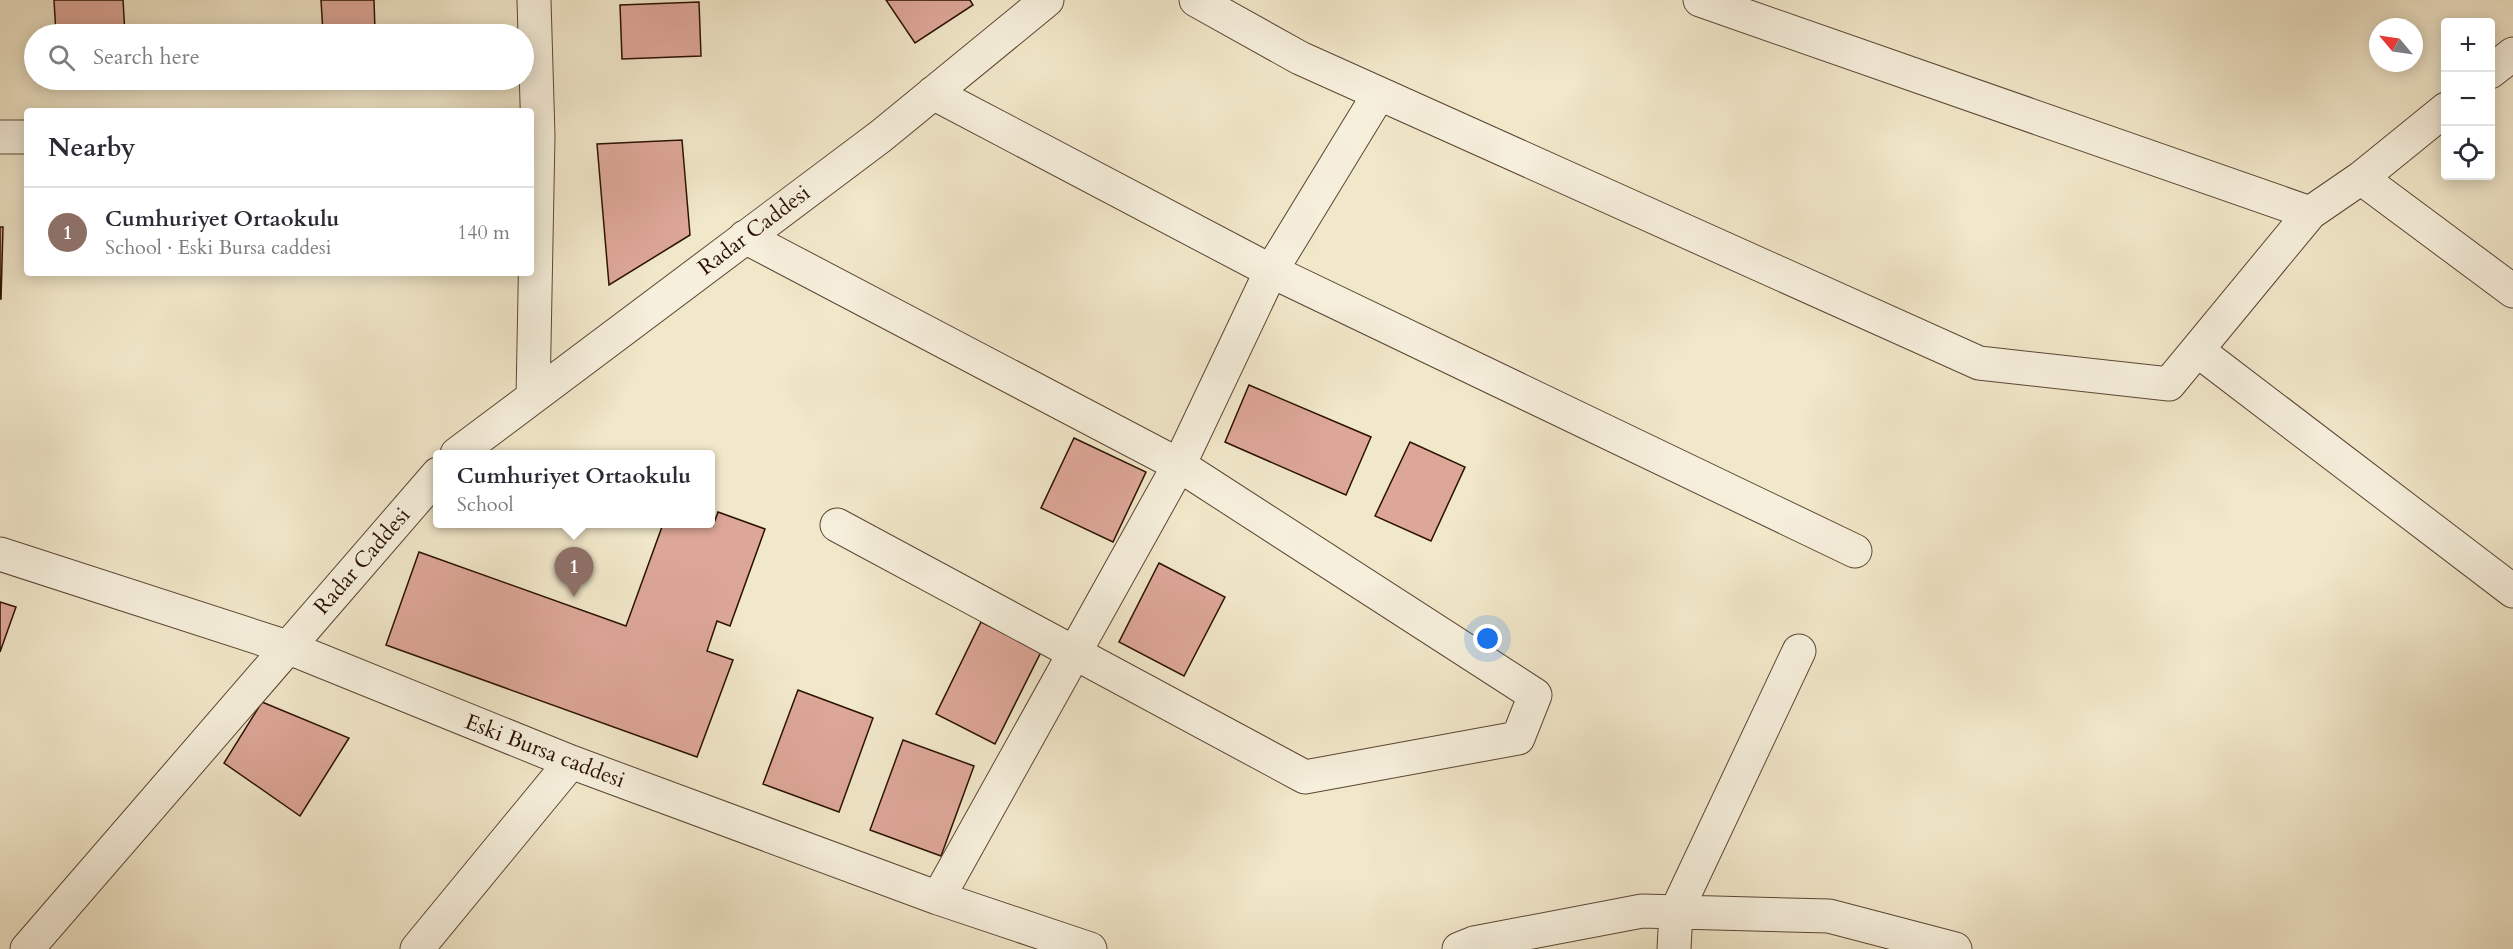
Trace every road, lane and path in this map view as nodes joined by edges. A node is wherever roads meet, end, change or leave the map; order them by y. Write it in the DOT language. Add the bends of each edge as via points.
graph roads {
  1 [pos="534,0"];
  2 [pos="1047,0"];
  3 [pos="1196,0"];
  4 [pos="1700,0"];
  5 [pos="2513,54"];
  6 [pos="2495,68"];
  7 [pos="933,93"];
  8 [pos="1379,93"];
  9 [pos="2441,112"];
  10 [pos="534,136"];
  11 [pos="0,137"];
  12 [pos="24,137"];
  13 [pos="2361,178"];
  14 [pos="2310,213"];
  15 [pos="745,237"];
  16 [pos="1271,271"];
  17 [pos="533,276"];
  18 [pos="2513,291"];
  19 [pos="2197,350"];
  20 [pos="533,397"];
  21 [pos="462,450"];
  22 [pos="1179,465"];
  23 [pos="433,480"];
  24 [pos="837,525"];
  25 [pos="1855,551"];
  26 [pos="0,554"];
  27 [pos="2513,591"];
  28 [pos="287,647"];
  29 [pos="1799,651"];
  30 [pos="1075,654"];
  31 [pos="571,762"];
  32 [pos="938,898"];
  33 [pos="1676,912"];
  34 [pos="27,949"];
  35 [pos="417,949"];
  36 [pos="1090,949"];
  37 [pos="1459,949"];
  38 [pos="1674,949"];
  39 [pos="1955,949"];
  1 -- 10 [label="street"];
  2 -- 7 [label="street, Radar Caddesi"];
  3 -- 8 [label="street" via="1300,58"];
  4 -- 14 [label="street"];
  5 -- 6 [label="street"];
  7 -- 15 [label="street, Radar Caddesi"];
  7 -- 16 [label="street"];
  8 -- 16 [label="street"];
  8 -- 19 [label="street" via="1979,363 2169,384"];
  9 -- 13 [label="street"];
  11 -- 12 [label="street"];
  13 -- 14 [label="street"];
  13 -- 18 [label="street"];
  14 -- 19 [label="street"];
  15 -- 20 [label="street, Radar Caddesi"];
  15 -- 22 [label="street"];
  16 -- 22 [label="street"];
  16 -- 25 [label="street"];
  17 -- 20 [label="street"];
  19 -- 27 [label="street"];
  20 -- 21 [label="street, Radar Caddesi"];
  22 -- 30 [label="street"];
  22 -- 30 [label="street" via="1535,695 1518,738 1305,777"];
  23 -- 28 [label="street, Radar Caddesi"];
  24 -- 30 [label="street"];
  26 -- 28 [label="street, Eski Bursa caddesi"];
  28 -- 31 [label="street, Eski Bursa caddesi"];
  28 -- 34 [label="street, Radar Caddesi"];
  29 -- 33 [label="street"];
  30 -- 32 [label="street"];
  31 -- 32 [label="street, Eski Bursa caddesi"];
  31 -- 35 [label="street"];
  32 -- 36 [label="street, Eski Bursa caddesi"];
  33 -- 37 [label="street" via="1642,911"];
  33 -- 38 [label="street"];
  33 -- 39 [label="street" via="1829,916"];
}
